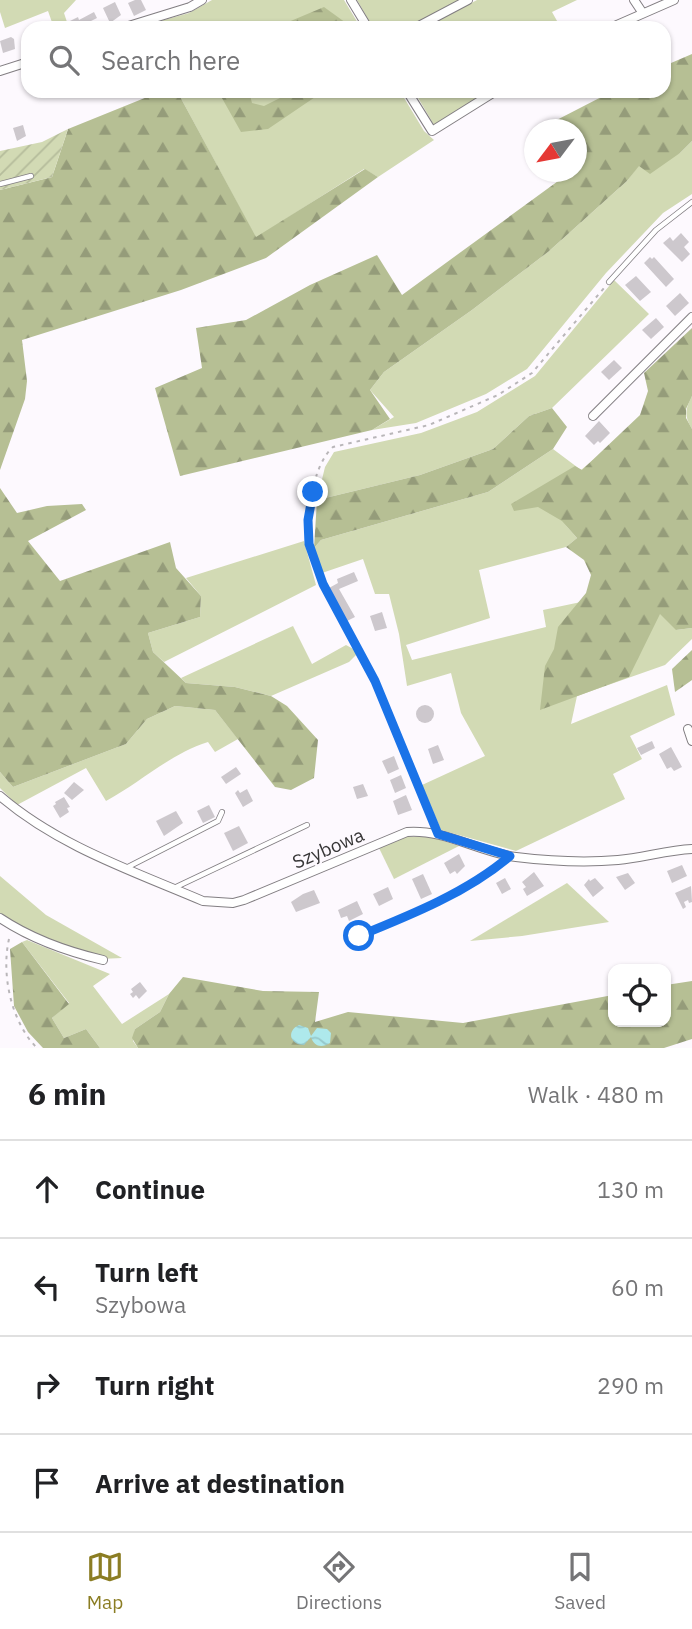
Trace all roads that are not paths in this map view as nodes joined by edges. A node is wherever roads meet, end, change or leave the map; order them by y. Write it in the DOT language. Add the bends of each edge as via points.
graph roads {
  1 [pos="202,0"];
  2 [pos="351,0"];
  3 [pos="468,0"];
  4 [pos="634,0"];
  5 [pos="674,0"];
  6 [pos="642,12"];
  7 [pos="145,21"];
  8 [pos="364,21"];
  9 [pos="428,21"];
  10 [pos="624,21"];
  11 [pos="21,64"];
  12 [pos="0,71"];
  13 [pos="411,98"];
  14 [pos="485,98"];
  15 [pos="31,176"];
  16 [pos="0,184"];
  17 [pos="692,201"];
  18 [pos="609,282"];
  19 [pos="692,317"];
  20 [pos="593,416"];
  21 [pos="323,584"];
  22 [pos="688,729"];
  23 [pos="692,741"];
  24 [pos="0,796"];
  25 [pos="222,811"];
  26 [pos="307,825"];
  27 [pos="438,834"];
  28 [pos="692,849"];
  29 [pos="510,856"];
  30 [pos="125,868"];
  31 [pos="173,888"];
  32 [pos="0,918"];
  33 [pos="359,936"];
  34 [pos="103,960"];
  1 -- 7 [label="street"];
  2 -- 8 [label="street"];
  3 -- 9 [label="street"];
  4 -- 6 [label="street"];
  5 -- 6 [label="street"];
  6 -- 10 [label="street"];
  11 -- 12 [label="street"];
  13 -- 14 [label="street" via="432,131"];
  15 -- 16 [label="lane"];
  17 -- 18 [label="lane" via="656,230"];
  19 -- 20 [label="street"];
  21 -- 27 [label="lane" via="375,681"];
  22 -- 23 [label="street"];
  24 -- 30 [label="street, Szybowa" via="24,817"];
  25 -- 30 [label="lane" via="218,821"];
  26 -- 31 [label="lane"];
  27 -- 29 [label="street, Szybowa"];
  27 -- 31 [label="street, Szybowa" via="407,832 233,903 203,901"];
  28 -- 29 [label="street, Szybowa" via="620,860"];
  29 -- 33 [label="lane" via="493,871 410,915"];
  30 -- 31 [label="street, Szybowa"];
  32 -- 34 [label="street" via="15,928"];
}
